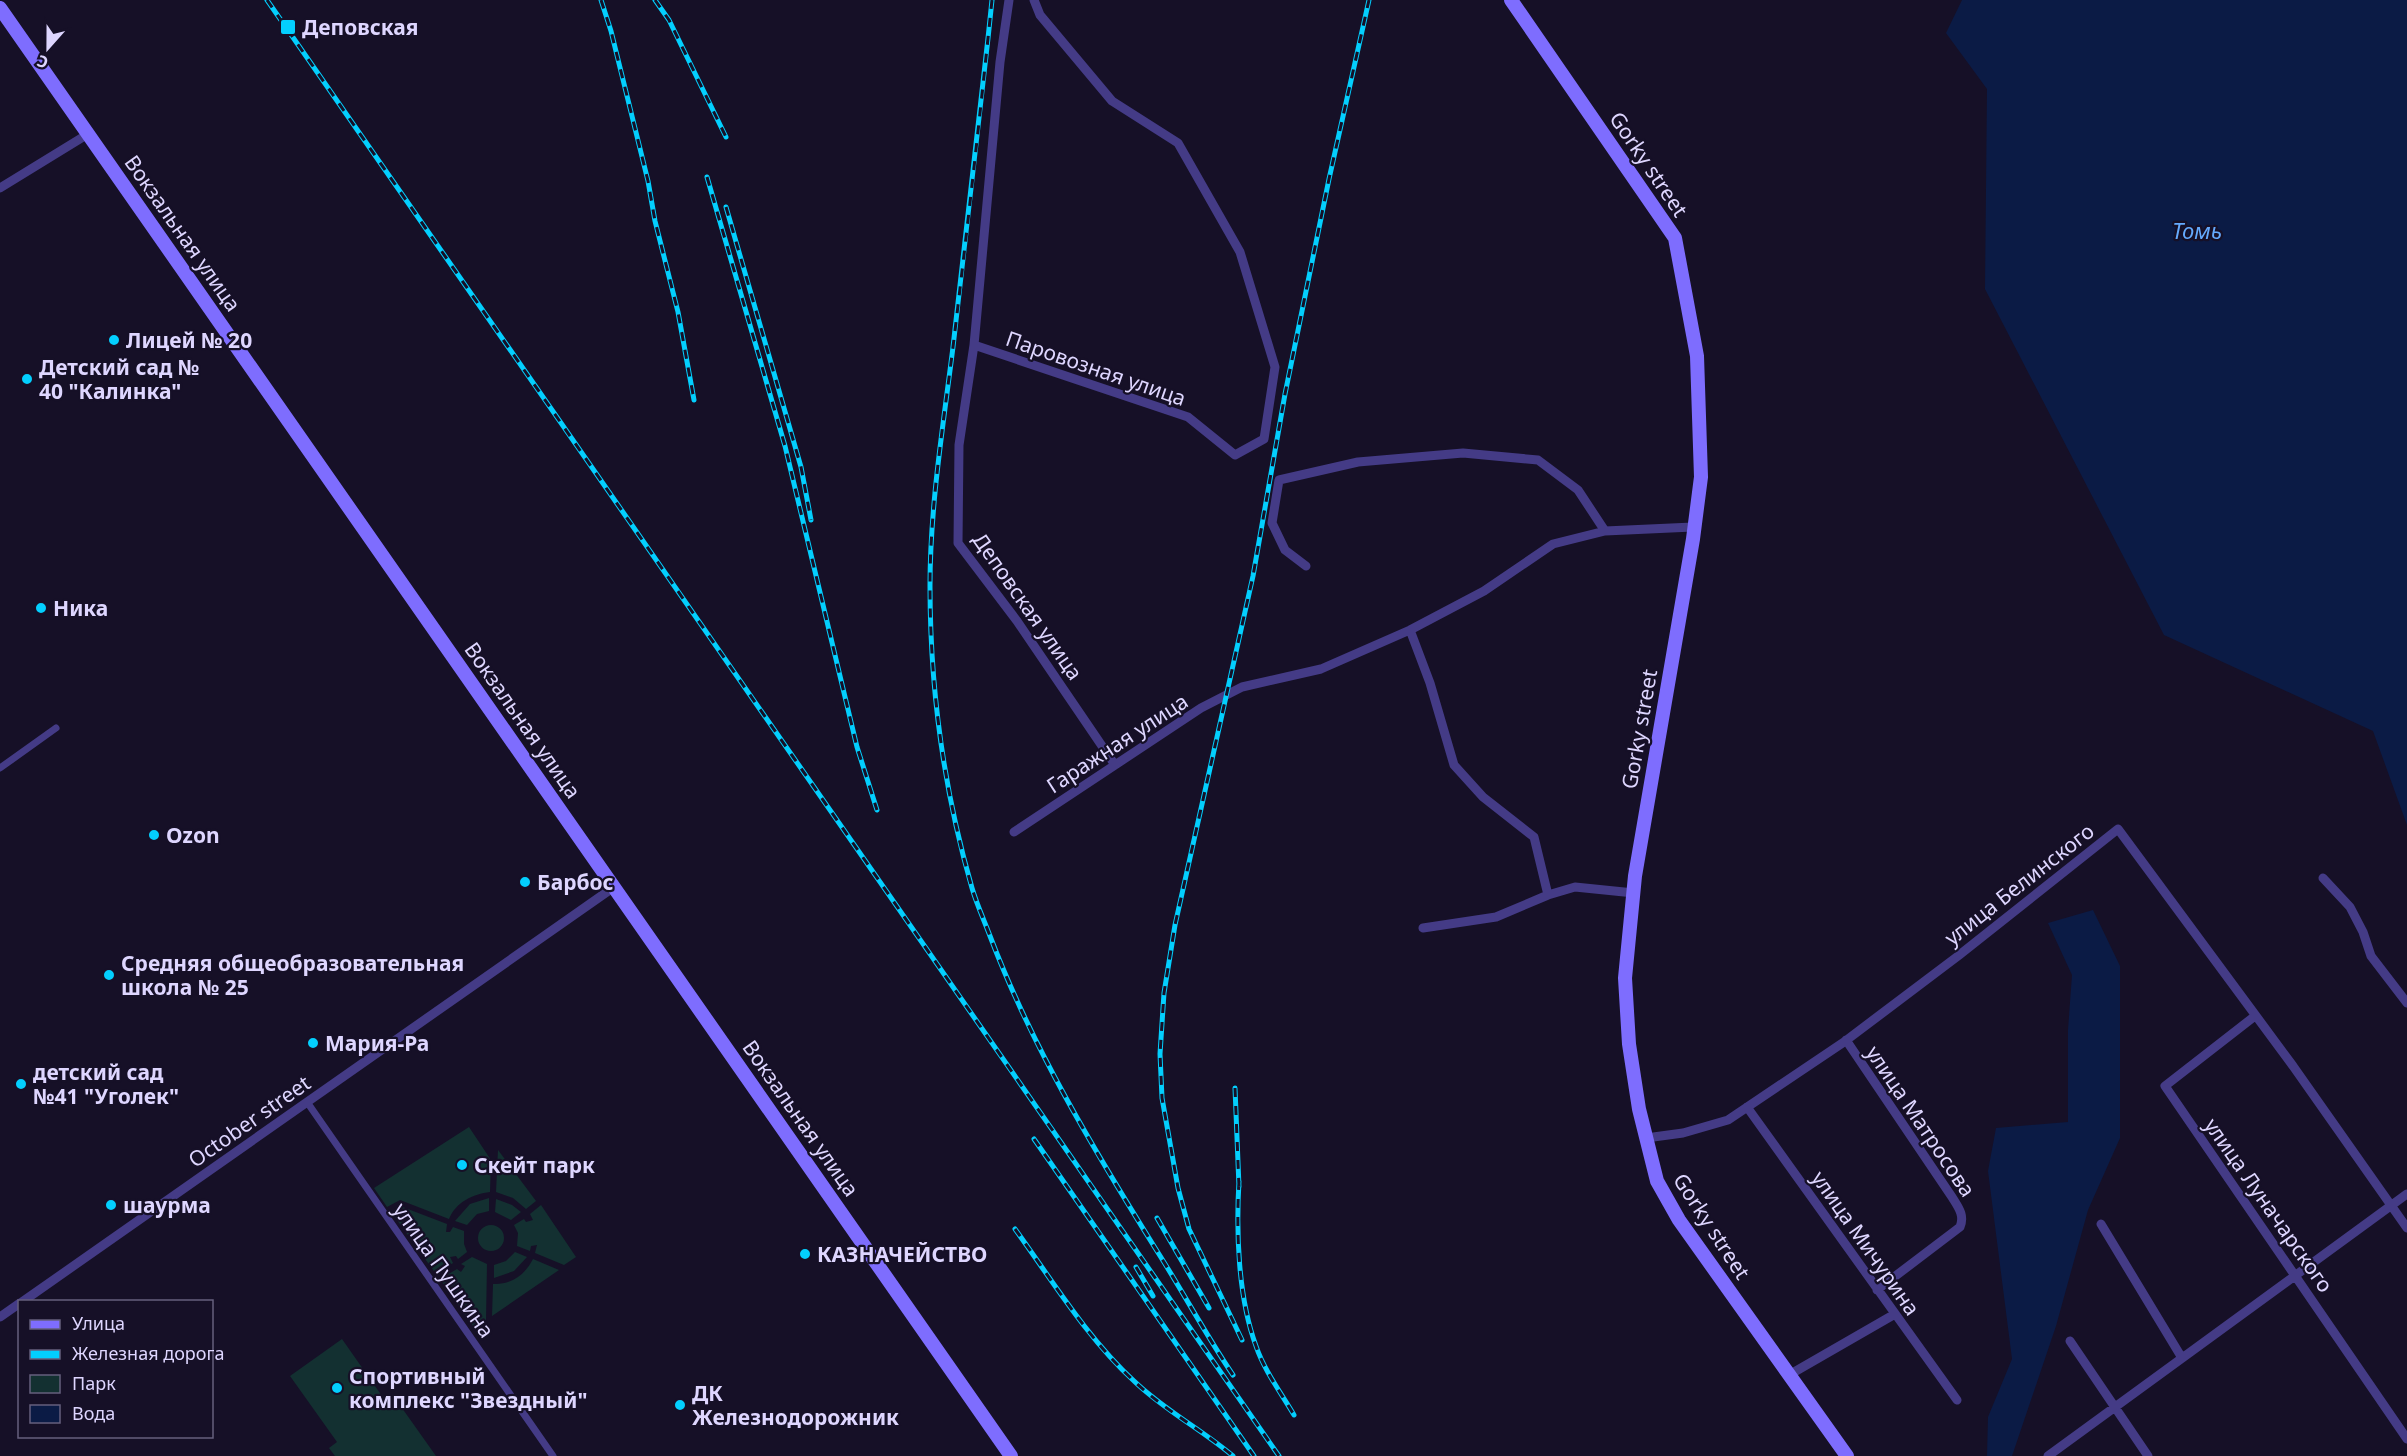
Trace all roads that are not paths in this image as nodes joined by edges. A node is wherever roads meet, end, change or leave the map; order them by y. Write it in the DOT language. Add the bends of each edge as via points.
graph roads {
  1 [pos="1009,0"];
  2 [pos="1034,0"];
  3 [pos="1511,0"];
  4 [pos="0,8"];
  5 [pos="88,134"];
  6 [pos="0,188"];
  7 [pos="974,345"];
  8 [pos="1694,527"];
  9 [pos="1605,531"];
  10 [pos="1306,566"];
  11 [pos="1410,630"];
  12 [pos="56,728"];
  13 [pos="1115,765"];
  14 [pos="0,768"];
  15 [pos="1014,832"];
  16 [pos="2323,879"];
  17 [pos="614,887"];
  18 [pos="1634,893"];
  19 [pos="1548,895"];
  20 [pos="1423,928"];
  21 [pos="2407,1004"];
  22 [pos="2255,1016"];
  23 [pos="1846,1040"];
  24 [pos="308,1102"];
  25 [pos="1747,1107"];
  26 [pos="1646,1138"];
  27 [pos="2407,1194"];
  28 [pos="2391,1206"];
  29 [pos="2101,1224"];
  30 [pos="2407,1228"];
  31 [pos="2296,1275"];
  32 [pos="1877,1290"];
  33 [pos="24,1300"];
  34 [pos="18,1304"];
  35 [pos="1894,1314"];
  36 [pos="0,1317"];
  37 [pos="2070,1341"];
  38 [pos="2182,1358"];
  39 [pos="1789,1375"];
  40 [pos="1957,1400"];
  41 [pos="2115,1407"];
  42 [pos="2407,1439"];
  43 [pos="553,1456"];
  44 [pos="1011,1456"];
  45 [pos="1847,1456"];
  46 [pos="2048,1456"];
  47 [pos="2148,1456"];
  1 -- 7 [label="street, Паровозная улица"];
  2 -- 7 [label="street, Паровозная улица" via="1040,15 1112,101 1178,143 1240,252 1275,367 1264,439 1235,455 1188,417"];
  3 -- 8 [label="main road, Gorky street" via="1675,238 1697,356 1701,477"];
  4 -- 5 [label="main road, Вокзальная улица"];
  5 -- 6 [label="street"];
  5 -- 17 [label="main road, Вокзальная улица"];
  7 -- 13 [label="street, Деповская улица" via="959,445 957,543 1017,621"];
  8 -- 9 [label="street"];
  8 -- 18 [label="main road, Gorky street"];
  9 -- 10 [label="street" via="1578,490 1538,460 1463,453 1358,462 1280,480 1272,523 1285,550"];
  9 -- 11 [label="street" via="1552,544 1484,591"];
  11 -- 13 [label="street, Гаражная улица" via="1321,669 1242,687 1201,708"];
  11 -- 19 [label="street" via="1454,765 1483,797 1534,837"];
  12 -- 14 [label="street"];
  13 -- 15 [label="street, Гаражная улица"];
  16 -- 21 [label="street" via="2350,907 2371,956"];
  17 -- 24 [label="street, October street"];
  17 -- 44 [label="main road, Вокзальная улица"];
  18 -- 19 [label="street" via="1575,886"];
  18 -- 26 [label="main road, Gorky street" via="1625,978 1629,1044"];
  19 -- 20 [label="street" via="1496,917"];
  22 -- 23 [label="street, улица Белинского" via="2118,830"];
  22 -- 28 [label="street, улица Белинского"];
  22 -- 31 [label="street, улица Луначарского" via="2165,1086"];
  23 -- 25 [label="street, улица Белинского"];
  23 -- 32 [label="street, улица Матросова" via="1952,1197 1962,1221 1960,1227"];
  24 -- 33 [label="street, October street"];
  24 -- 43 [label="street, улица Пушкина"];
  25 -- 26 [label="street, улица Белинского" via="1728,1120 1683,1133"];
  25 -- 32 [label="street, улица Мичурина"];
  26 -- 39 [label="main road, Gorky street" via="1657,1181 1679,1220"];
  27 -- 28 [label="street"];
  28 -- 30 [label="street, улица Белинского"];
  28 -- 31 [label="street"];
  29 -- 38 [label="street"];
  31 -- 38 [label="street"];
  31 -- 42 [label="street, улица Луначарского"];
  32 -- 35 [label="street, улица Мичурина"];
  34 -- 36 [label="street, October street"];
  35 -- 39 [label="street"];
  35 -- 40 [label="street, улица Мичурина"];
  37 -- 41 [label="street"];
  38 -- 41 [label="street"];
  39 -- 45 [label="main road, Gorky street"];
  41 -- 46 [label="street"];
  41 -- 47 [label="street"];
}
